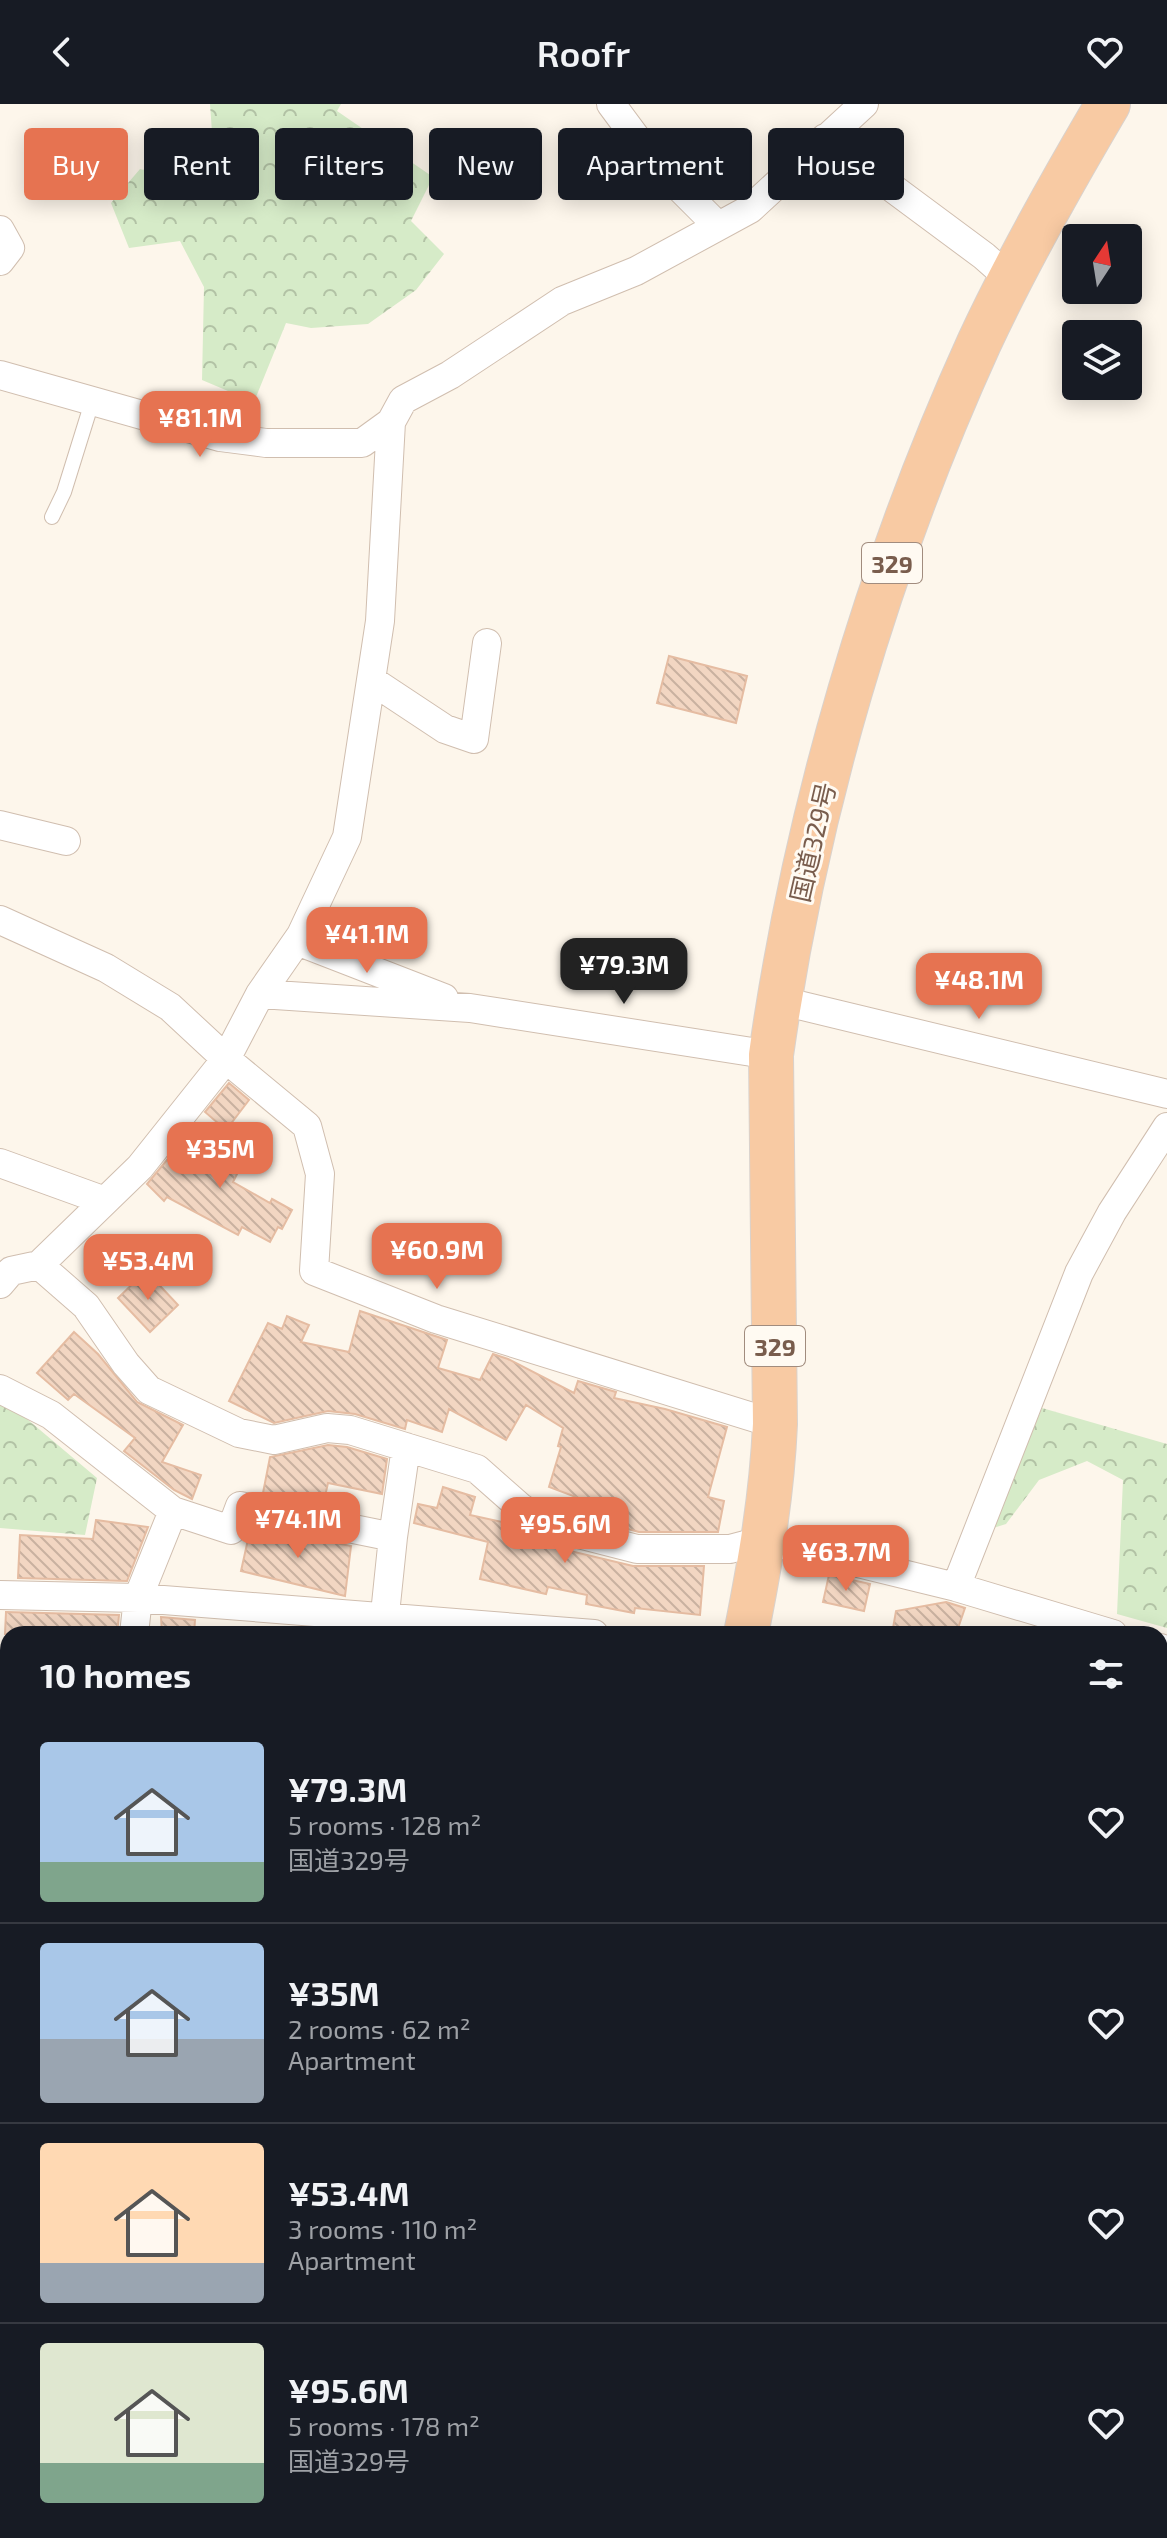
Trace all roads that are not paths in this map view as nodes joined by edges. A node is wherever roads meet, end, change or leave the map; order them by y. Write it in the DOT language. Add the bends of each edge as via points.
graph roads {
  1 [pos="611,104"];
  2 [pos="864,104"];
  3 [pos="1108,104"];
  4 [pos="836,128"];
  5 [pos="768,192"];
  6 [pos="904,197"];
  7 [pos="718,226"];
  8 [pos="0,230"];
  9 [pos="0,261"];
  10 [pos="1010,279"];
  11 [pos="0,375"];
  12 [pos="92,402"];
  13 [pos="391,422"];
  14 [pos="52,517"];
  15 [pos="487,643"];
  16 [pos="371,680"];
  17 [pos="0,825"];
  18 [pos="66,841"];
  19 [pos="0,920"];
  20 [pos="297,941"];
  21 [pos="260,994"];
  22 [pos="778,1000"];
  23 [pos="470,1008"];
  24 [pos="771,1055"];
  25 [pos="226,1059"];
  26 [pos="1167,1094"];
  27 [pos="1167,1127"];
  28 [pos="0,1163"];
  29 [pos="105,1201"];
  30 [pos="39,1265"];
  31 [pos="4,1273"];
  32 [pos="0,1389"];
  33 [pos="775,1424"];
  34 [pos="406,1447"];
  35 [pos="173,1511"];
  36 [pos="393,1537"];
  37 [pos="764,1540"];
  38 [pos="956,1587"];
  39 [pos="0,1595"];
  40 [pos="138,1598"];
  41 [pos="135,1626"];
  42 [pos="384,1626"];
  43 [pos="748,1626"];
  44 [pos="1086,1626"];
  1 -- 7 [label="street" via="654,162"];
  2 -- 4 [label="street"];
  3 -- 10 [label="highway, 国道329号 / 329"];
  5 -- 7 [label="street"];
  6 -- 10 [label="street"];
  7 -- 13 [label="street" via="636,271 562,301 403,400"];
  8 -- 9 [label="street" via="10,248"];
  10 -- 22 [label="highway, 国道329号 / 329" via="907,517 835,748"];
  11 -- 12 [label="street"];
  12 -- 13 [label="street" via="220,437 266,443 362,443"];
  12 -- 14 [label="lane"];
  13 -- 16 [label="street" via="380,621"];
  15 -- 16 [label="street" via="474,739 445,729"];
  16 -- 20 [label="street" via="347,837"];
  17 -- 18 [label="street"];
  19 -- 25 [label="street" via="106,968 170,1007"];
  20 -- 21 [label="street"];
  20 -- 23 [label="street"];
  21 -- 23 [label="street"];
  21 -- 25 [label="street"];
  22 -- 24 [label="highway, 国道329号 / 329"];
  22 -- 26 [label="street"];
  23 -- 24 [label="street"];
  24 -- 33 [label="highway, 国道329号 / 329"];
  25 -- 29 [label="street" via="140,1167"];
  25 -- 33 [label="street" via="307,1126 320,1174 314,1271 436,1319"];
  27 -- 38 [label="street" via="1079,1273"];
  28 -- 29 [label="street"];
  29 -- 30 [label="street"];
  30 -- 31 [label="street"];
  30 -- 34 [label="street" via="86,1306 149,1390 239,1433 274,1440 327,1428"];
  32 -- 35 [label="street" via="51,1415"];
  33 -- 37 [label="highway, 国道329号 / 329"];
  34 -- 36 [label="street"];
  34 -- 37 [label="street" via="477,1469 547,1526 637,1549 730,1549"];
  35 -- 36 [label="street" via="231,1530 240,1506"];
  35 -- 40 [label="street"];
  36 -- 42 [label="street"];
  37 -- 38 [label="street"];
  37 -- 43 [label="highway, 国道329号 / 329"];
  38 -- 44 [label="street"];
  39 -- 40 [label="street"];
  40 -- 41 [label="street"];
  40 -- 42 [label="street"];
}
